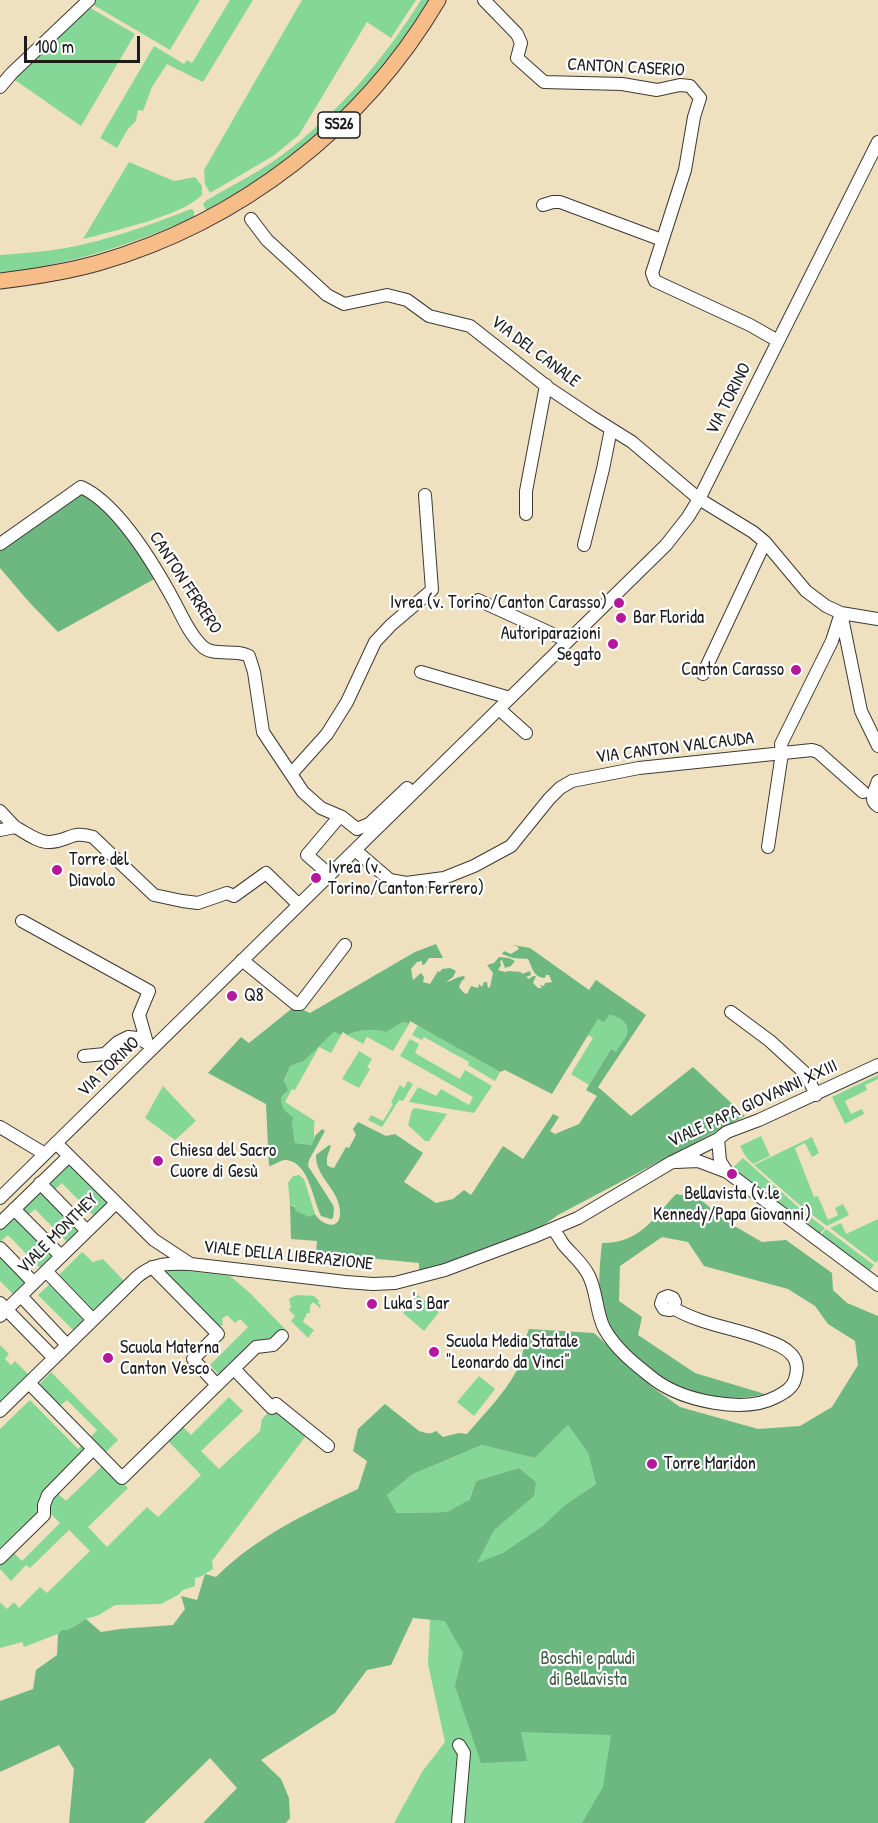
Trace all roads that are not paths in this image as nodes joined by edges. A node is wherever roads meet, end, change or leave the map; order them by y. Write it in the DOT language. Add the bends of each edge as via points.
graph roads {
  1 [pos="89,0"];
  2 [pos="438,0"];
  3 [pos="484,0"];
  4 [pos="0,87"];
  5 [pos="877,146"];
  6 [pos="543,205"];
  7 [pos="251,219"];
  8 [pos="662,240"];
  9 [pos="0,281"];
  10 [pos="778,341"];
  11 [pos="546,385"];
  12 [pos="611,429"];
  13 [pos="425,495"];
  14 [pos="699,499"];
  15 [pos="526,514"];
  16 [pos="765,542"];
  17 [pos="0,544"];
  18 [pos="584,545"];
  19 [pos="478,600"];
  20 [pos="841,613"];
  21 [pos="878,619"];
  22 [pos="568,641"];
  23 [pos="421,672"];
  24 [pos="703,674"];
  25 [pos="510,698"];
  26 [pos="499,709"];
  27 [pos="526,733"];
  28 [pos="878,746"];
  29 [pos="782,753"];
  30 [pos="292,773"];
  31 [pos="878,782"];
  32 [pos="863,792"];
  33 [pos="413,793"];
  34 [pos="878,806"];
  35 [pos="0,812"];
  36 [pos="340,816"];
  37 [pos="15,826"];
  38 [pos="0,830"];
  39 [pos="768,847"];
  40 [pos="355,850"];
  41 [pos="330,875"];
  42 [pos="299,905"];
  43 [pos="22,921"];
  44 [pos="345,945"];
  45 [pos="242,960"];
  46 [pos="731,1012"];
  47 [pos="150,1046"];
  48 [pos="84,1056"];
  49 [pos="878,1065"];
  50 [pos="816,1095"];
  51 [pos="0,1127"];
  52 [pos="718,1139"];
  53 [pos="56,1143"];
  54 [pos="45,1154"];
  55 [pos="69,1156"];
  56 [pos="672,1162"];
  57 [pos="727,1172"];
  58 [pos="644,1179"];
  59 [pos="40,1184"];
  60 [pos="0,1198"];
  61 [pos="116,1203"];
  62 [pos="14,1209"];
  63 [pos="0,1223"];
  64 [pos="553,1229"];
  65 [pos="87,1231"];
  66 [pos="154,1240"];
  67 [pos="0,1248"];
  68 [pos="61,1256"];
  69 [pos="190,1264"];
  70 [pos="155,1266"];
  71 [pos="46,1271"];
  72 [pos="34,1283"];
  73 [pos="878,1285"];
  74 [pos="21,1296"];
  75 [pos="673,1308"];
  76 [pos="2,1310"];
  77 [pos="93,1320"];
  78 [pos="282,1336"];
  79 [pos="67,1345"];
  80 [pos="54,1358"];
  81 [pos="234,1369"];
  82 [pos="28,1383"];
  83 [pos="217,1384"];
  84 [pos="0,1411"];
  85 [pos="328,1446"];
  86 [pos="93,1449"];
  87 [pos="0,1558"];
  88 [pos="459,1745"];
  89 [pos="458,1823"];
  1 -- 4 [label="street"];
  2 -- 9 [label="main road, SS26" via="369,95 314,148 269,182 204,221 153,244 97,263"];
  3 -- 8 [label="street, CANTON CASERIO" via="517,34 521,43 517,58 544,82 622,84 657,90 690,86 700,98 685,170"];
  5 -- 10 [label="street, VIA TORINO"];
  6 -- 8 [label="street" via="560,202"];
  7 -- 11 [label="street, VIA DEL CANALE" via="267,240 327,295 344,304 387,295 407,300 429,316 471,326"];
  8 -- 10 [label="street, CANTON CASERIO" via="652,273 655,281"];
  10 -- 14 [label="street, VIA TORINO"];
  11 -- 12 [label="street, VIA DEL CANALE"];
  11 -- 15 [label="street" via="526,491"];
  12 -- 14 [label="street, VIA DEL CANALE" via="648,454"];
  12 -- 18 [label="street"];
  13 -- 30 [label="street" via="432,590 375,642 327,734"];
  14 -- 16 [label="street"];
  14 -- 22 [label="street, VIA TORINO" via="666,545"];
  16 -- 20 [label="street" via="807,591"];
  16 -- 24 [label="street"];
  17 -- 30 [label="street, CANTON FERRERO" via="81,487 94,495 128,529 159,573 201,646 208,651 243,652 249,656 263,732"];
  19 -- 22 [label="street"];
  20 -- 21 [label="street"];
  20 -- 28 [label="street" via="861,711"];
  20 -- 29 [label="street" via="832,640 781,744"];
  22 -- 25 [label="street, VIA TORINO"];
  23 -- 25 [label="street"];
  25 -- 26 [label="street, VIA TORINO"];
  26 -- 27 [label="street"];
  26 -- 33 [label="street, VIA TORINO"];
  29 -- 32 [label="street, VIA CANTON VALCAUDA" via="818,752"];
  29 -- 39 [label="street"];
  29 -- 40 [label="street, VIA CANTON VALCAUDA" via="639,768 572,781 555,793 511,846 444,878 406,883 390,879"];
  30 -- 36 [label="street, CANTON FERRERO" via="303,792 321,808"];
  31 -- 34 [label="street" via="872,800"];
  33 -- 36 [label="street, CANTON FERRERO" via="407,788 403,790 363,828 357,829"];
  33 -- 40 [label="street, VIA TORINO"];
  35 -- 37 [label="street"];
  36 -- 41 [label="street" via="307,855"];
  37 -- 38 [label="street"];
  37 -- 42 [label="street" via="50,842 81,833 93,837 154,895 198,903 227,893 234,896 267,873"];
  40 -- 41 [label="street, VIA TORINO"];
  41 -- 42 [label="street, VIA TORINO"];
  42 -- 45 [label="street, VIA TORINO"];
  43 -- 47 [label="street" via="148,991 139,1015"];
  44 -- 45 [label="street" via="300,1004"];
  45 -- 47 [label="street, VIA TORINO"];
  46 -- 50 [label="street" via="806,1074"];
  47 -- 48 [label="street" via="128,1037 105,1053"];
  47 -- 53 [label="street, VIA TORINO"];
  49 -- 50 [label="street, VIALE PAPA GIOVANNI XXIII"];
  50 -- 52 [label="street, VIALE PAPA GIOVANNI XXIII"];
  51 -- 54 [label="street"];
  52 -- 56 [label="street, VIALE PAPA GIOVANNI XXIII"];
  52 -- 57 [label="street" via="720,1161"];
  53 -- 54 [label="street, VIA TORINO"];
  53 -- 55 [label="street"];
  54 -- 60 [label="street, VIA TORINO"];
  55 -- 59 [label="street"];
  55 -- 61 [label="street"];
  56 -- 57 [label="street" via="699,1161"];
  56 -- 58 [label="street, VIALE PAPA GIOVANNI XXIII"];
  57 -- 73 [label="street"];
  58 -- 64 [label="street, VIALE DELLA LIBERAZIONE"];
  59 -- 62 [label="street"];
  59 -- 65 [label="street"];
  61 -- 65 [label="street, VIALE MONTHEY"];
  61 -- 66 [label="street"];
  62 -- 63 [label="street"];
  62 -- 68 [label="street"];
  64 -- 69 [label="street, VIALE DELLA LIBERAZIONE" via="445,1270 395,1283 346,1282"];
  64 -- 75 [label="street" via="590,1277 604,1328 619,1348 660,1383 706,1401 751,1405 786,1392 794,1382 796,1359 789,1351"];
  65 -- 68 [label="street, VIALE MONTHEY"];
  66 -- 69 [label="street"];
  66 -- 70 [label="street"];
  67 -- 72 [label="street"];
  68 -- 71 [label="street, VIALE MONTHEY"];
  69 -- 70 [label="street, VIALE DELLA LIBERAZIONE"];
  70 -- 77 [label="street" via="137,1276"];
  70 -- 83 [label="street" via="218,1334 192,1359"];
  71 -- 72 [label="street, VIALE MONTHEY"];
  71 -- 77 [label="street"];
  72 -- 74 [label="street, VIALE MONTHEY"];
  74 -- 76 [label="street, VIALE MONTHEY"];
  74 -- 79 [label="street"];
  76 -- 80 [label="street"];
  77 -- 79 [label="street"];
  78 -- 81 [label="street" via="273,1345 256,1347"];
  79 -- 80 [label="street"];
  80 -- 82 [label="street"];
  81 -- 83 [label="street"];
  81 -- 85 [label="street" via="272,1408 276,1404"];
  82 -- 84 [label="street"];
  82 -- 86 [label="street"];
  83 -- 86 [label="street" via="122,1478"];
  86 -- 87 [label="street" via="48,1495 44,1515"];
  88 -- 89 [label="street" via="464,1753"];
}
